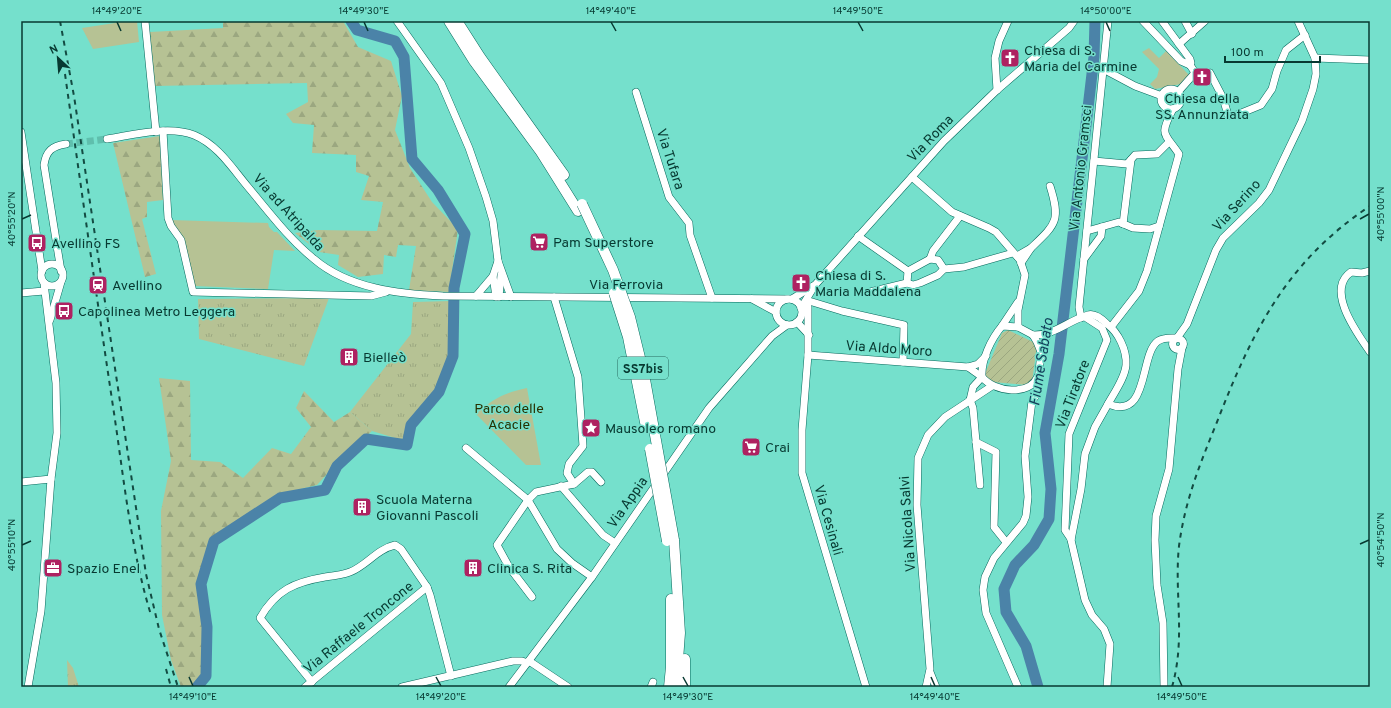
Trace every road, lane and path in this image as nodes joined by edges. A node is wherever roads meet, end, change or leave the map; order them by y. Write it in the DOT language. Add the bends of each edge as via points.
graph roads {
  1 [pos="145,21"];
  2 [pos="397,21"];
  3 [pos="449,21"];
  4 [pos="457,21"];
  5 [pos="1008,21"];
  6 [pos="1074,21"];
  7 [pos="1108,21"];
  8 [pos="1143,21"];
  9 [pos="1162,21"];
  10 [pos="1185,21"];
  11 [pos="1205,21"];
  12 [pos="1298,21"];
  13 [pos="1192,34"];
  14 [pos="1305,35"];
  15 [pos="1179,44"];
  16 [pos="1315,58"];
  17 [pos="1370,60"];
  18 [pos="1190,65"];
  19 [pos="1103,69"];
  20 [pos="1210,73"];
  21 [pos="997,90"];
  22 [pos="636,92"];
  23 [pos="1178,92"];
  24 [pos="1162,96"];
  25 [pos="1173,109"];
  26 [pos="159,131"];
  27 [pos="21,132"];
  28 [pos="107,139"];
  29 [pos="1169,142"];
  30 [pos="66,144"];
  31 [pos="1131,160"];
  32 [pos="1094,161"];
  33 [pos="912,177"];
  34 [pos="1050,186"];
  35 [pos="580,207"];
  36 [pos="960,216"];
  37 [pos="1123,224"];
  38 [pos="1159,226"];
  39 [pos="1102,227"];
  40 [pos="1087,231"];
  41 [pos="858,236"];
  42 [pos="1031,248"];
  43 [pos="59,253"];
  44 [pos="1015,255"];
  45 [pos="930,259"];
  46 [pos="1084,259"];
  47 [pos="498,261"];
  48 [pos="1021,263"];
  49 [pos="48,267"];
  50 [pos="944,269"];
  51 [pos="502,270"];
  52 [pos="908,271"];
  53 [pos="1370,271"];
  54 [pos="62,275"];
  55 [pos="493,276"];
  56 [pos="44,283"];
  57 [pos="907,283"];
  58 [pos="815,284"];
  59 [pos="44,291"];
  60 [pos="390,291"];
  61 [pos="870,292"];
  62 [pos="810,293"];
  63 [pos="21,294"];
  64 [pos="464,296"];
  65 [pos="476,296"];
  66 [pos="498,296"];
  67 [pos="511,297"];
  68 [pos="554,297"];
  69 [pos="1021,297"];
  70 [pos="712,298"];
  71 [pos="750,298"];
  72 [pos="790,299"];
  73 [pos="809,301"];
  74 [pos="804,310"];
  75 [pos="776,315"];
  76 [pos="1083,317"];
  77 [pos="798,322"];
  78 [pos="49,324"];
  79 [pos="787,325"];
  80 [pos="1002,326"];
  81 [pos="1018,327"];
  82 [pos="1111,327"];
  83 [pos="1048,333"];
  84 [pos="808,335"];
  85 [pos="1033,335"];
  86 [pos="772,336"];
  87 [pos="1178,343"];
  88 [pos="1041,352"];
  89 [pos="1370,352"];
  90 [pos="808,355"];
  91 [pos="986,356"];
  92 [pos="903,362"];
  93 [pos="968,367"];
  94 [pos="1038,376"];
  95 [pos="982,377"];
  96 [pos="992,386"];
  97 [pos="973,387"];
  98 [pos="1025,389"];
  99 [pos="970,400"];
  100 [pos="1032,401"];
  101 [pos="1108,404"];
  102 [pos="976,442"];
  103 [pos="466,448"];
  104 [pos="51,479"];
  105 [pos="21,482"];
  106 [pos="601,482"];
  107 [pos="574,484"];
  108 [pos="980,485"];
  109 [pos="561,486"];
  110 [pos="528,500"];
  111 [pos="670,540"];
  112 [pos="1071,540"];
  113 [pos="1006,542"];
  114 [pos="615,543"];
  115 [pos="592,577"];
  116 [pos="427,587"];
  117 [pos="532,597"];
  118 [pos="680,633"];
  119 [pos="528,662"];
  120 [pos="451,676"];
  121 [pos="312,682"];
  122 [pos="930,686"];
  123 [pos="28,687"];
  124 [pos="305,687"];
  125 [pos="402,687"];
  126 [pos="509,687"];
  127 [pos="568,687"];
  128 [pos="669,687"];
  129 [pos="676,687"];
  130 [pos="685,687"];
  131 [pos="866,687"];
  132 [pos="1018,687"];
  133 [pos="1107,687"];
  134 [pos="1164,687"];
  1 -- 26 [label="street"];
  2 -- 47 [label="street" via="441,83 467,143 493,221"];
  3 -- 35 [label="highway, SS7bis" via="474,61"];
  4 -- 35 [label="highway, SS7bis" via="554,160"];
  5 -- 21 [label="street" via="995,58"];
  6 -- 21 [label="street, Via Roma" via="1070,28"];
  7 -- 19 [label="street, Via Antonio Gramsci"];
  8 -- 18 [label="street" via="1181,61"];
  9 -- 15 [label="street"];
  10 -- 13 [label="street"];
  11 -- 13 [label="street"];
  12 -- 14 [label="street"];
  13 -- 15 [label="street"];
  14 -- 16 [label="street"];
  14 -- 20 [label="street" via="1286,50 1272,89 1261,105 1234,116 1228,115 1223,98"];
  15 -- 18 [label="street" via="1190,59"];
  16 -- 17 [label="street"];
  16 -- 87 [label="street, Via Serino" via="1314,89 1292,142 1264,197 1223,238 1216,250"];
  18 -- 23 [label="street" via="1194,74"];
  19 -- 24 [label="street" via="1135,86"];
  19 -- 32 [label="street, Via Antonio Gramsci"];
  21 -- 33 [label="street, Via Roma" via="944,141"];
  22 -- 70 [label="street, Via Tufara" via="669,197 689,223 690,234"];
  23 -- 24 [label="street" via="1169,89"];
  23 -- 25 [label="street" via="1182,97 1181,104"];
  24 -- 25 [label="street" via="1164,106"];
  25 -- 29 [label="street" via="1164,130"];
  26 -- 28 [label="street, Via ad Atripalda"];
  26 -- 60 [label="street, Via ad Atripalda" via="194,135 220,153 314,260 368,287"];
  26 -- 60 [label="street" via="168,218 181,240 193,292 371,296"];
  27 -- 49 [label="street" via="40,256"];
  29 -- 31 [label="street" via="1157,154 1135,155"];
  29 -- 38 [label="street" via="1179,154"];
  30 -- 43 [label="street" via="48,151 44,165"];
  31 -- 32 [label="street" via="1127,164"];
  31 -- 37 [label="street"];
  32 -- 40 [label="street, Via Antonio Gramsci"];
  33 -- 36 [label="street"];
  33 -- 41 [label="street, Via Roma"];
  34 -- 42 [label="street" via="1056,205 1055,221"];
  35 -- 111 [label="highway, SS7bis, bridge" via="605,268 628,337"];
  36 -- 44 [label="street" via="996,232"];
  36 -- 45 [label="street" via="933,251"];
  37 -- 38 [label="street" via="1133,228 1150,229"];
  37 -- 39 [label="street" via="1119,222"];
  38 -- 82 [label="street" via="1139,291"];
  39 -- 40 [label="street"];
  39 -- 46 [label="street" via="1101,236"];
  40 -- 46 [label="street, Via Antonio Gramsci"];
  41 -- 52 [label="street"];
  41 -- 58 [label="street, Via Roma"];
  42 -- 44 [label="street"];
  42 -- 48 [label="street"];
  43 -- 49 [label="street" via="58,260"];
  43 -- 54 [label="street"];
  44 -- 48 [label="street"];
  44 -- 50 [label="street"];
  45 -- 50 [label="street" via="938,260"];
  45 -- 52 [label="street"];
  46 -- 76 [label="street, Via Antonio Gramsci" via="1079,307"];
  47 -- 51 [label="street"];
  47 -- 55 [label="street"];
  48 -- 69 [label="street" via="1025,275"];
  49 -- 54 [label="street"];
  49 -- 56 [label="street" via="41,277"];
  50 -- 57 [label="street" via="938,275 920,283"];
  51 -- 66 [label="street"];
  51 -- 67 [label="street"];
  52 -- 57 [label="street"];
  53 -- 89 [label="street" via="1351,272 1345,276 1340,295 1354,328"];
  54 -- 56 [label="street" via="54,286"];
  54 -- 78 [label="street"];
  55 -- 65 [label="street"];
  55 -- 66 [label="street"];
  56 -- 59 [label="street"];
  57 -- 61 [label="street"];
  58 -- 62 [label="street, Via Roma"];
  58 -- 72 [label="street, Via Roma"];
  59 -- 63 [label="street"];
  59 -- 78 [label="street"];
  60 -- 64 [label="street, Via ad Atripalda" via="404,294"];
  62 -- 73 [label="street, Via Roma"];
  62 -- 74 [label="street, Via Roma"];
  64 -- 65 [label="street, Via Ferrovia"];
  65 -- 66 [label="street, Via Ferrovia"];
  66 -- 67 [label="street, Via Ferrovia"];
  67 -- 68 [label="street, Via Ferrovia"];
  68 -- 70 [label="street, Via Ferrovia"];
  68 -- 107 [label="street" via="575,362 579,385 583,446 569,464 567,473"];
  69 -- 80 [label="street"];
  69 -- 81 [label="street"];
  70 -- 71 [label="street, Via Ferrovia"];
  71 -- 72 [label="street, Via Ferrovia"];
  71 -- 75 [label="street"];
  72 -- 74 [label="street"];
  72 -- 75 [label="street" via="780,302"];
  73 -- 74 [label="street, Via Roma"];
  73 -- 92 [label="street" via="904,325"];
  74 -- 77 [label="street"];
  74 -- 84 [label="street, Via Cesinali"];
  75 -- 79 [label="street" via="779,321"];
  75 -- 86 [label="street, Via Appia"];
  76 -- 82 [label="street" via="1095,316"];
  76 -- 83 [label="street"];
  76 -- 112 [label="street, Via Tiratore" via="1102,328 1107,340 1069,434 1065,530"];
  77 -- 79 [label="street"];
  77 -- 84 [label="street"];
  78 -- 104 [label="street" via="56,390 57,433"];
  79 -- 86 [label="street, Via Appia"];
  80 -- 81 [label="street"];
  80 -- 91 [label="street" via="993,337"];
  81 -- 85 [label="street"];
  82 -- 101 [label="street, Via Tiratore" via="1120,340 1126,364"];
  83 -- 85 [label="street"];
  83 -- 88 [label="street"];
  84 -- 90 [label="street, Via Cesinali"];
  85 -- 88 [label="street"];
  86 -- 114 [label="street, Via Appia" via="709,408"];
  87 -- 101 [label="street" via="1163,338 1155,344 1148,356 1141,388 1133,400 1120,406"];
  87 -- 134 [label="street, Via Serino" via="1169,469 1156,516 1155,547 1163,623"];
  88 -- 94 [label="street"];
  90 -- 92 [label="street, Via Aldo Moro"];
  90 -- 131 [label="street, Via Cesinali" via="802,430 802,473"];
  91 -- 93 [label="street" via="978,364"];
  91 -- 95 [label="street"];
  92 -- 93 [label="street, Via Aldo Moro"];
  93 -- 95 [label="street"];
  93 -- 97 [label="street"];
  94 -- 98 [label="street" via="1035,383"];
  94 -- 100 [label="street" via="1037,394"];
  95 -- 96 [label="street"];
  95 -- 97 [label="street"];
  96 -- 98 [label="street"];
  96 -- 99 [label="street, Via Nicola Salvi"];
  97 -- 99 [label="street"];
  98 -- 100 [label="street"];
  99 -- 102 [label="street" via="973,406"];
  99 -- 122 [label="street, Via Nicola Salvi" via="945,417 928,435 916,467"];
  100 -- 113 [label="street" via="1025,456 1028,497 1026,516"];
  101 -- 112 [label="street, Via Tiratore" via="1095,427 1085,454"];
  102 -- 108 [label="street"];
  102 -- 113 [label="street" via="996,452 994,527"];
  103 -- 110 [label="street"];
  104 -- 105 [label="street"];
  104 -- 123 [label="street" via="41,611"];
  106 -- 107 [label="street" via="592,472 588,472"];
  107 -- 109 [label="street"];
  109 -- 110 [label="street" via="536,492"];
  109 -- 114 [label="street" via="603,534"];
  110 -- 115 [label="street" via="557,549 572,564"];
  110 -- 117 [label="street" via="497,545 509,567"];
  111 -- 118 [label="highway, SS7bis"];
  111 -- 128 [label="highway, SS7bis" via="672,608"];
  112 -- 133 [label="street, Via Tiratore" via="1085,600 1092,615 1104,629 1110,644"];
  113 -- 132 [label="street" via="989,568 983,585 983,601 991,628"];
  114 -- 115 [label="street, Via Appia"];
  115 -- 119 [label="street, Via Appia"];
  116 -- 120 [label="street"];
  116 -- 121 [label="street, Via Raffaele Troncone"];
  116 -- 121 [label="street" via="401,550 394,545 350,572 309,580 279,593 260,618"];
  118 -- 129 [label="highway, SS7bis"];
  118 -- 130 [label="highway" via="684,653"];
  119 -- 120 [label="street" via="513,662"];
  119 -- 126 [label="street, Via Appia"];
  119 -- 127 [label="street"];
  120 -- 125 [label="street"];
  121 -- 124 [label="street, Via Raffaele Troncone"];
}
